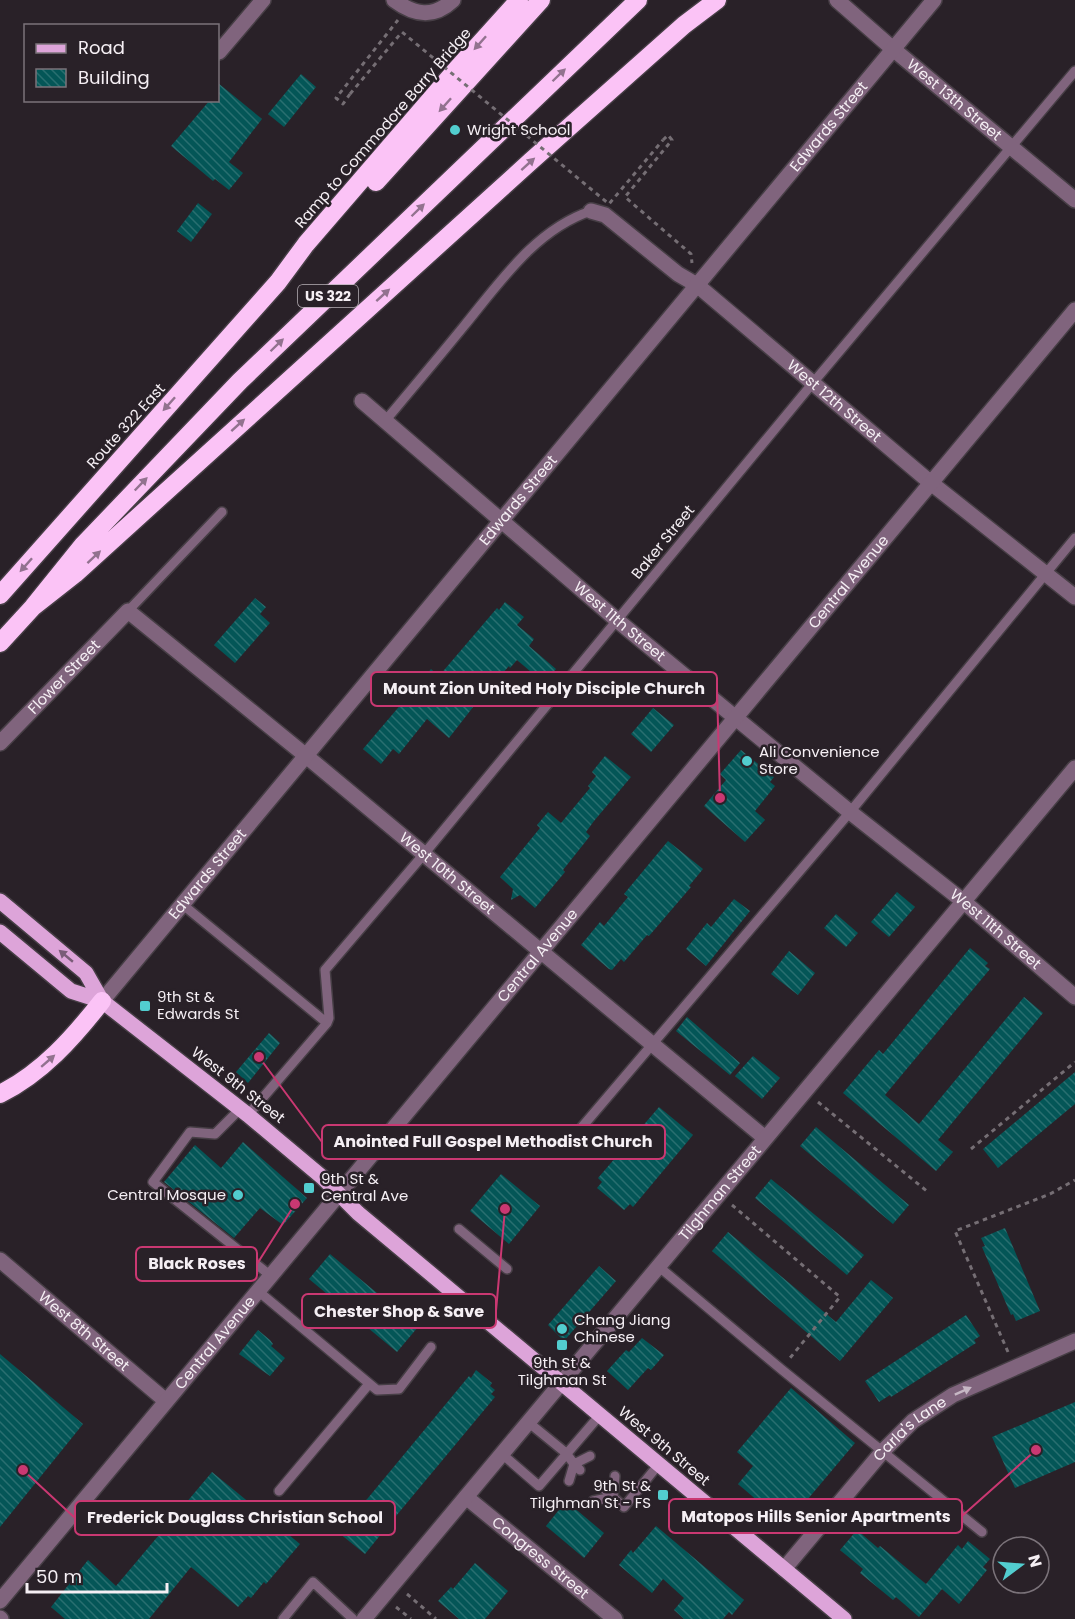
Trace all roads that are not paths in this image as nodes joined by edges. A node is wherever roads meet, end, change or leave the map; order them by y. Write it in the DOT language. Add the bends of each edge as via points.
graph roads {
  1 [pos="264,0"];
  2 [pos="453,0"];
  3 [pos="519,0"];
  4 [pos="541,0"];
  5 [pos="638,0"];
  6 [pos="717,0"];
  7 [pos="837,0"];
  8 [pos="934,0"];
  9 [pos="400,5"];
  10 [pos="893,49"];
  11 [pos="219,52"];
  12 [pos="1075,71"];
  13 [pos="1012,148"];
  14 [pos="1075,200"];
  15 [pos="591,211"];
  16 [pos="278,282"];
  17 [pos="697,285"];
  18 [pos="1075,310"];
  19 [pos="812,384"];
  20 [pos="362,401"];
  21 [pos="385,422"];
  22 [pos="931,483"];
  23 [pos="222,512"];
  24 [pos="501,521"];
  25 [pos="1075,538"];
  26 [pos="1045,572"];
  27 [pos="0,594"];
  28 [pos="1075,597"];
  29 [pos="33,607"];
  30 [pos="128,611"];
  31 [pos="618,621"];
  32 [pos="0,643"];
  33 [pos="736,717"];
  34 [pos="0,742"];
  35 [pos="305,755"];
  36 [pos="1075,768"];
  37 [pos="850,812"];
  38 [pos="424,854"];
  39 [pos="0,901"];
  40 [pos="963,901"];
  41 [pos="182,904"];
  42 [pos="0,932"];
  43 [pos="542,950"];
  44 [pos="1075,997"];
  45 [pos="102,1001"];
  46 [pos="327,1023"];
  47 [pos="653,1044"];
  48 [pos="0,1094"];
  49 [pos="244,1112"];
  50 [pos="576,1134"];
  51 [pos="765,1138"];
  52 [pos="339,1194"];
  53 [pos="459,1228"];
  54 [pos="0,1260"];
  55 [pos="658,1266"];
  56 [pos="507,1269"];
  57 [pos="270,1276"];
  58 [pos="258,1291"];
  59 [pos="1075,1341"];
  60 [pos="432,1347"];
  61 [pos="561,1383"];
  62 [pos="369,1384"];
  63 [pos="166,1401"];
  64 [pos="600,1415"];
  65 [pos="528,1422"];
  66 [pos="884,1451"];
  67 [pos="566,1453"];
  68 [pos="502,1454"];
  69 [pos="590,1456"];
  70 [pos="659,1464"];
  71 [pos="577,1467"];
  72 [pos="615,1476"];
  73 [pos="569,1481"];
  74 [pos="604,1489"];
  75 [pos="279,1491"];
  76 [pos="466,1497"];
  77 [pos="613,1497"];
  78 [pos="593,1502"];
  79 [pos="982,1532"];
  80 [pos="784,1569"];
  81 [pos="0,1601"];
  82 [pos="283,1619"];
  83 [pos="353,1619"];
  84 [pos="364,1619"];
  85 [pos="615,1619"];
  86 [pos="844,1619"];
  1 -- 11 [label="street"];
  2 -- 9 [label="street" via="426,14"];
  3 -- 16 [label="highway, Ramp to Commodore Barry Bridge / US 322, one-way" via="306,244"];
  4 -- 16 [label="highway, one-way" via="313,250"];
  29 -- 5 [label="highway, US 322, one-way" via="83,545 240,381"];
  29 -- 6 [label="highway, one-way" via="75,574 531,161"];
  7 -- 10 [label="street, West 13th Street"];
  8 -- 10 [label="street, Edwards Street"];
  10 -- 13 [label="street, West 13th Street"];
  10 -- 17 [label="street, Edwards Street"];
  12 -- 13 [label="lane"];
  13 -- 14 [label="street, West 13th Street"];
  13 -- 19 [label="lane, Baker Street"];
  15 -- 17 [label="street, West 12th Street" via="605,215"];
  15 -- 21 [label="lane" via="571,218 542,238 502,279"];
  16 -- 27 [label="highway, Route 322 East / US 322, one-way"];
  17 -- 19 [label="street, West 12th Street"];
  17 -- 24 [label="street, Edwards Street"];
  18 -- 22 [label="street, Central Avenue"];
  19 -- 22 [label="street, West 12th Street"];
  19 -- 31 [label="lane, Baker Street"];
  20 -- 21 [label="street, West 11th Street"];
  21 -- 24 [label="street, West 11th Street"];
  22 -- 26 [label="street, West 12th Street"];
  22 -- 33 [label="street, Central Avenue"];
  23 -- 30 [label="lane"];
  24 -- 31 [label="street, West 11th Street"];
  24 -- 35 [label="street, Edwards Street"];
  25 -- 26 [label="lane"];
  26 -- 28 [label="street, West 12th Street"];
  26 -- 37 [label="lane"];
  29 -- 32 [label="highway, US 322"];
  30 -- 34 [label="street, Flower Street"];
  30 -- 35 [label="street, West 10th Street"];
  31 -- 33 [label="street, West 11th Street"];
  31 -- 38 [label="lane, Baker Street"];
  33 -- 37 [label="street, West 11th Street"];
  33 -- 43 [label="street, Central Avenue"];
  35 -- 38 [label="street, West 10th Street"];
  35 -- 41 [label="street, Edwards Street"];
  36 -- 40 [label="street, Tilghman Street"];
  37 -- 40 [label="street, West 11th Street"];
  37 -- 47 [label="lane"];
  38 -- 43 [label="street, West 10th Street"];
  38 -- 46 [label="lane, Baker Street" via="325,970"];
  45 -- 39 [label="main road, West 9th Street, one-way" via="86,973"];
  40 -- 44 [label="street, West 11th Street"];
  40 -- 51 [label="street, Tilghman Street"];
  41 -- 45 [label="street, Edwards Street"];
  41 -- 46 [label="lane"];
  42 -- 45 [label="main road, West 9th Street" via="71,991"];
  43 -- 47 [label="street, West 10th Street"];
  43 -- 52 [label="street, Central Avenue"];
  48 -- 45 [label="highway, one-way" via="27,1079 58,1053"];
  45 -- 49 [label="main road, West 9th Street"];
  46 -- 49 [label="lane"];
  47 -- 50 [label="lane"];
  47 -- 51 [label="street, West 10th Street"];
  49 -- 52 [label="main road, West 9th Street"];
  49 -- 57 [label="lane" via="215,1134 190,1132 153,1182"];
  51 -- 55 [label="street, Tilghman Street"];
  52 -- 57 [label="street, Central Avenue"];
  52 -- 61 [label="main road, West 9th Street"];
  53 -- 56 [label="lane"];
  54 -- 63 [label="street, West 8th Street"];
  55 -- 61 [label="street, Tilghman Street"];
  55 -- 66 [label="lane"];
  57 -- 58 [label="street, Central Avenue"];
  58 -- 62 [label="lane"];
  58 -- 63 [label="street, Central Avenue"];
  66 -- 59 [label="street, Carla's Lane, one-way" via="913,1421 953,1395"];
  60 -- 62 [label="lane" via="399,1389 377,1390"];
  61 -- 64 [label="main road, West 9th Street"];
  61 -- 65 [label="street, Tilghman Street"];
  62 -- 75 [label="lane"];
  63 -- 81 [label="street, Central Avenue"];
  64 -- 67 [label="lane"];
  64 -- 70 [label="main road, West 9th Street"];
  65 -- 67 [label="lane"];
  65 -- 68 [label="street, Tilghman Street"];
  66 -- 79 [label="lane"];
  66 -- 80 [label="street, Carla's Lane"];
  67 -- 68 [label="lane" via="539,1486"];
  67 -- 71 [label="lane"];
  68 -- 76 [label="street, Tilghman Street"];
  69 -- 71 [label="lane"];
  70 -- 77 [label="lane" via="624,1507"];
  70 -- 80 [label="main road, West 9th Street"];
  71 -- 73 [label="lane"];
  72 -- 77 [label="lane"];
  74 -- 77 [label="lane"];
  76 -- 84 [label="street, Tilghman Street"];
  76 -- 85 [label="street, Congress Street"];
  77 -- 78 [label="lane"];
  80 -- 86 [label="main road, West 9th Street"];
  82 -- 83 [label="lane" via="313,1582"];
}
